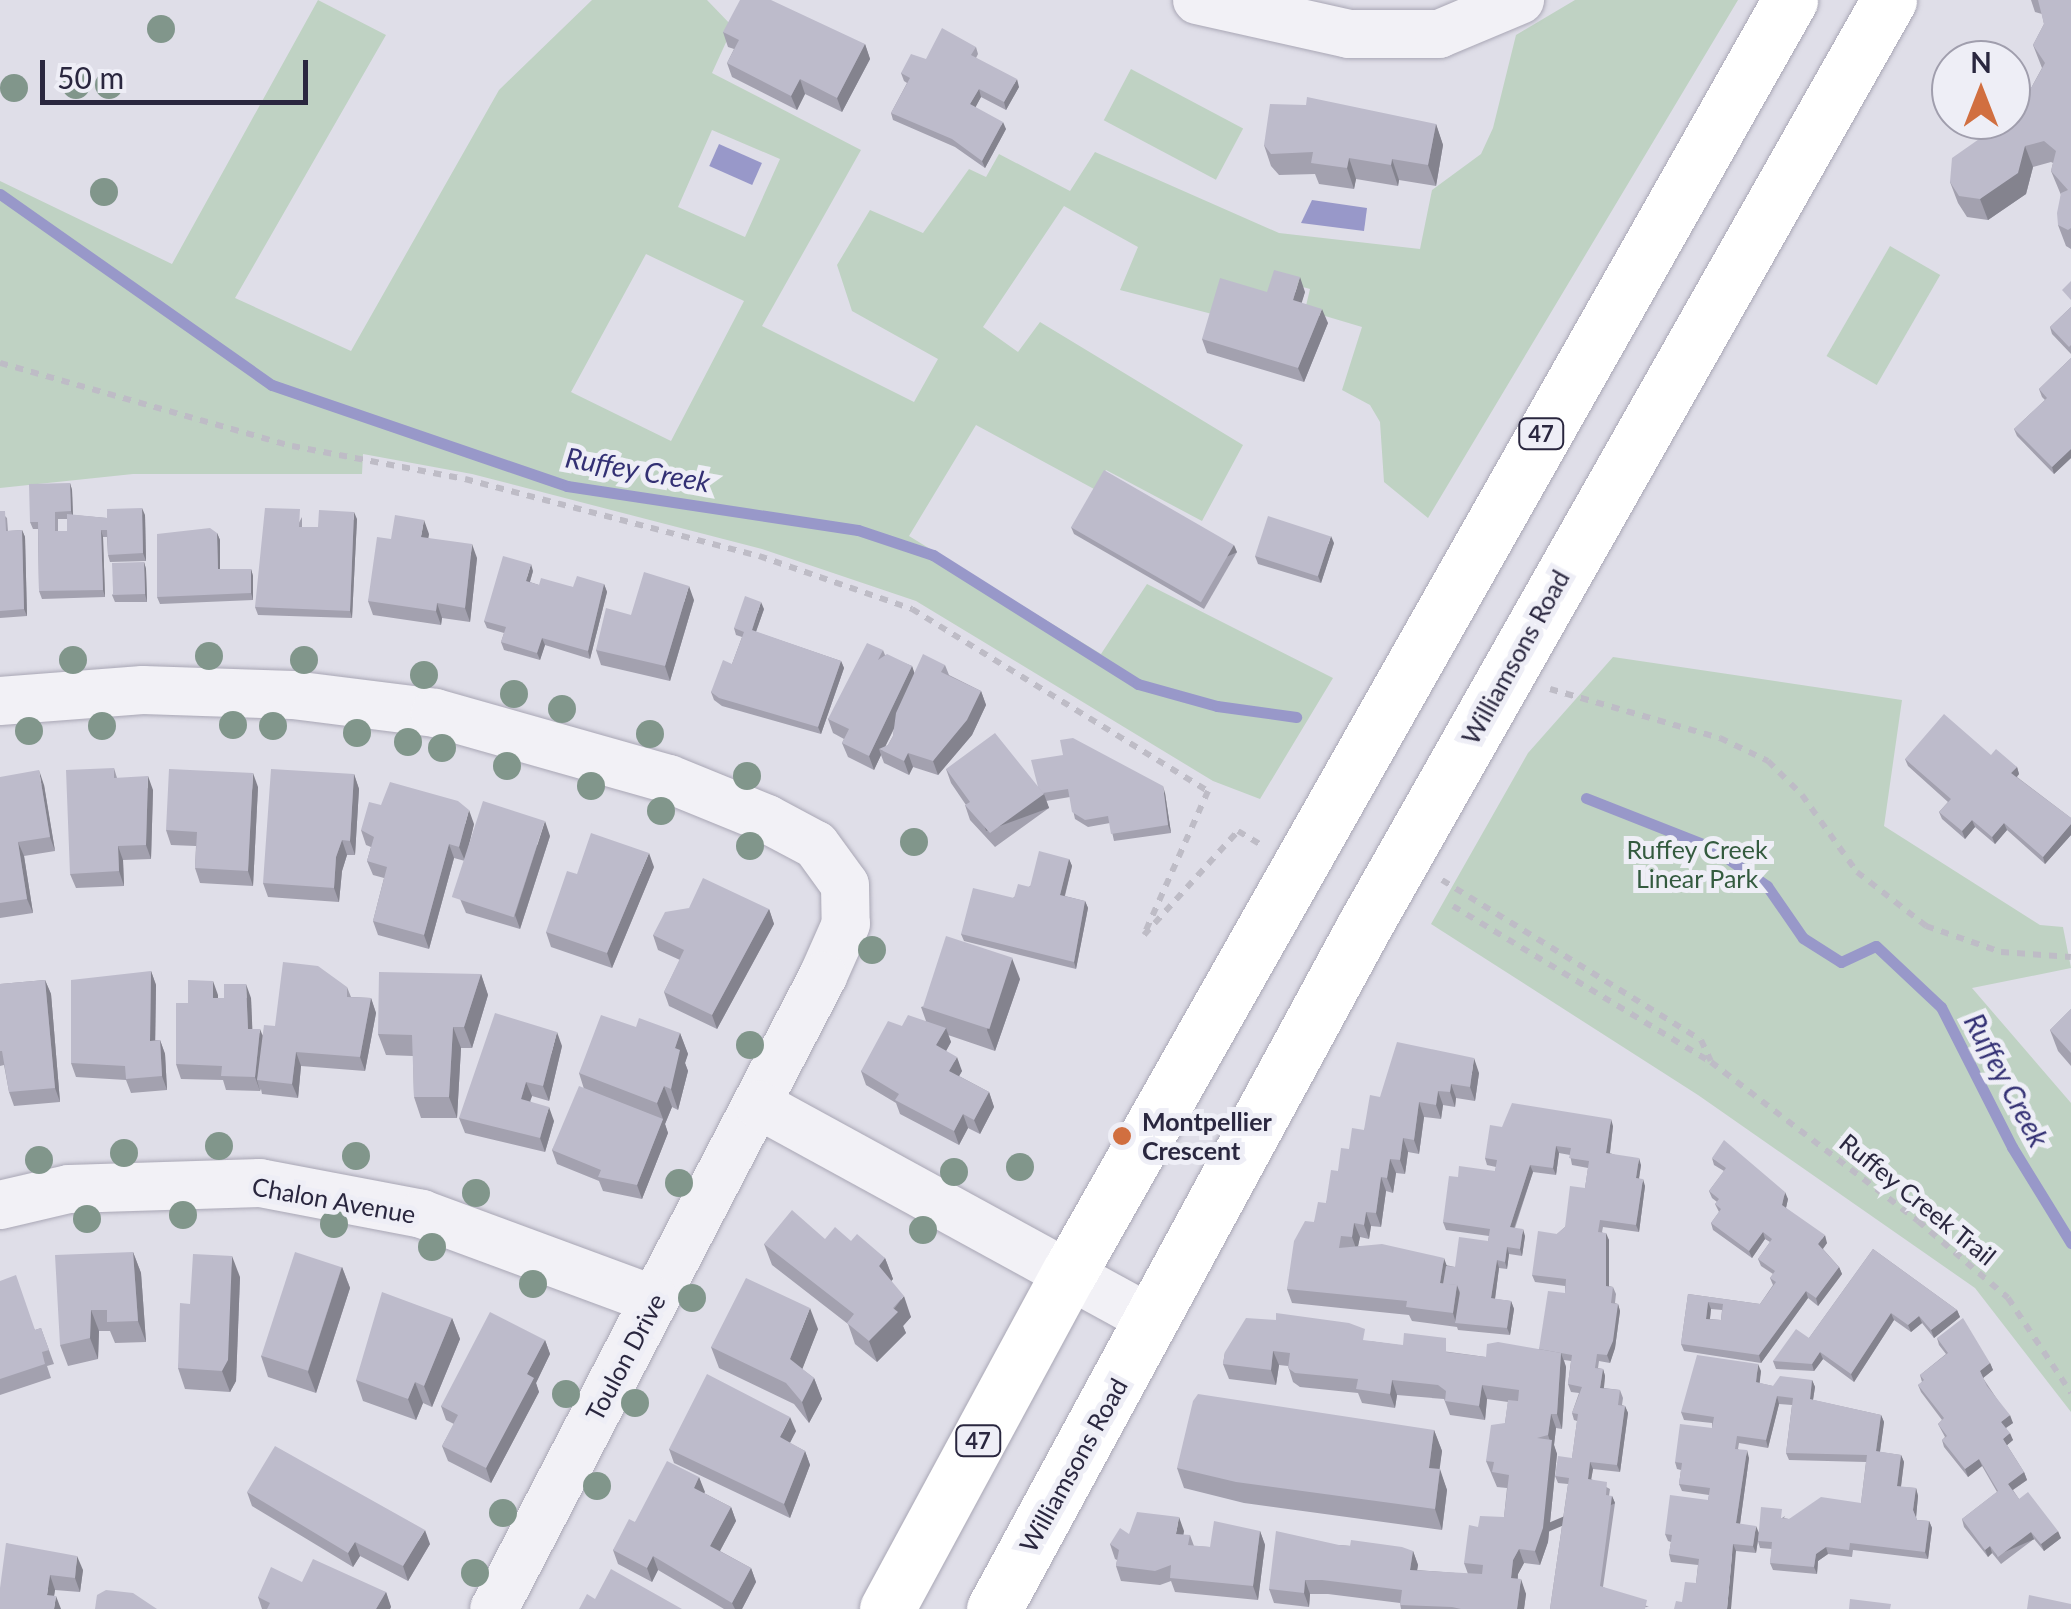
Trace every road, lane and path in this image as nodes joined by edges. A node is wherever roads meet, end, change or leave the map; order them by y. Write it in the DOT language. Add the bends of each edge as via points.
graph roads {
  1 [pos="1197,0"];
  2 [pos="1520,0"];
  3 [pos="1790,0"];
  4 [pos="1889,0"];
  5 [pos="0,363"];
  6 [pos="1550,689"];
  7 [pos="0,701"];
  8 [pos="1263,846"];
  9 [pos="1404,857"];
  10 [pos="1454,906"];
  11 [pos="2071,957"];
  12 [pos="1712,1062"];
  13 [pos="759,1105"];
  14 [pos="0,1205"];
  15 [pos="1069,1274"];
  16 [pos="654,1300"];
  17 [pos="1152,1320"];
  18 [pos="2071,1393"];
  19 [pos="494,1609"];
  20 [pos="887,1609"];
  21 [pos="994,1609"];
  1 -- 2 [label="street" via="1349,34 1439,34"];
  3 -- 15 [label="main road, 47"];
  4 -- 9 [label="main road, Williamsons Road"];
  5 -- 8 [label="path" via="292,446 464,478 741,552 912,609 1208,791 1144,936 1238,831"];
  6 -- 11 [label="path" via="1720,738 1768,761 1857,872 1926,926 2000,952"];
  7 -- 13 [label="street" via="143,690 294,695 435,713 669,779 816,844 845,885 846,924"];
  9 -- 12 [label="path" via="1700,1040"];
  9 -- 17 [label="main road, Williamsons Road"];
  10 -- 12 [label="path"];
  12 -- 18 [label="path, Ruffey Creek Trail" via="2008,1298"];
  13 -- 15 [label="street"];
  13 -- 16 [label="street, Toulon Drive"];
  14 -- 16 [label="street, Chalon Avenue" via="69,1189 260,1183 422,1214"];
  15 -- 17 [label="street"];
  15 -- 20 [label="main road, 47"];
  16 -- 19 [label="street, Toulon Drive"];
  17 -- 21 [label="main road, Williamsons Road"];
}
